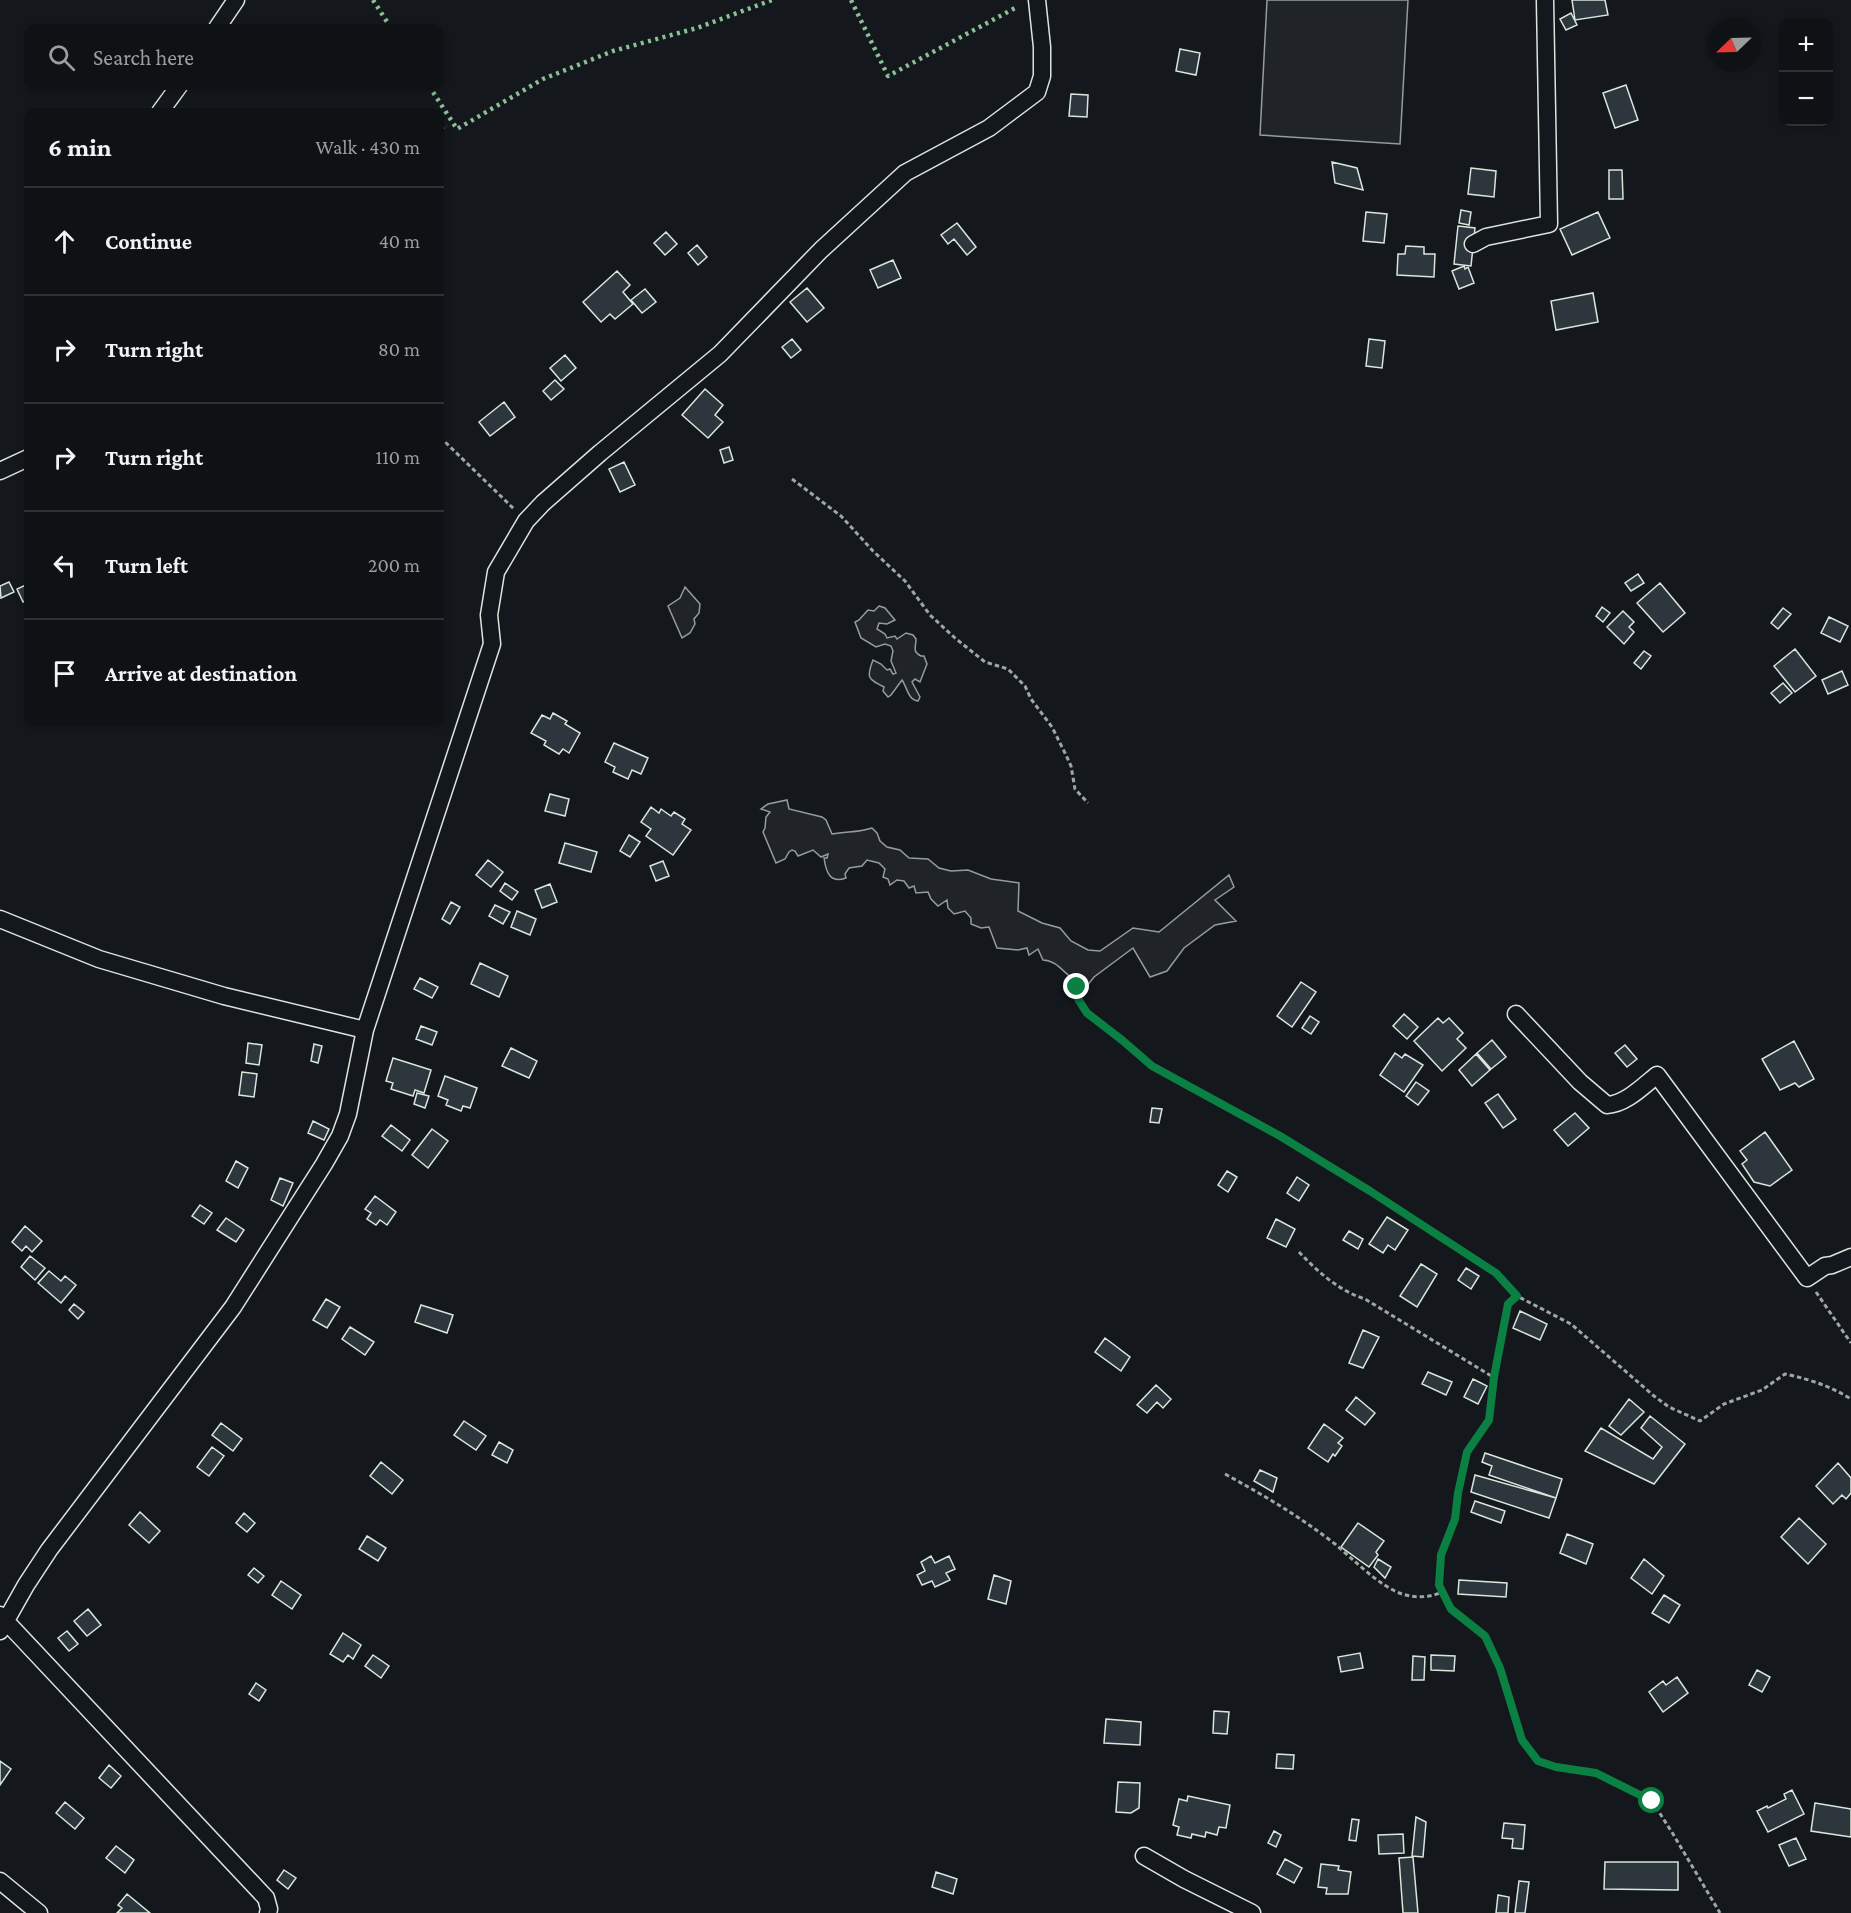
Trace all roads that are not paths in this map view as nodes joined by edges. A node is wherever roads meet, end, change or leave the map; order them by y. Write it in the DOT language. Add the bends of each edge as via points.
graph roads {
  1 [pos="236,0"];
  2 [pos="1037,0"];
  3 [pos="1545,0"];
  4 [pos="220,24"];
  5 [pos="176,90"];
  6 [pos="163,108"];
  7 [pos="1473,244"];
  8 [pos="24,460"];
  9 [pos="0,471"];
  10 [pos="0,919"];
  11 [pos="1516,1014"];
  12 [pos="365,1030"];
  13 [pos="1851,1257"];
  14 [pos="2,1623"];
  15 [pos="1144,1856"];
  16 [pos="0,1881"];
  17 [pos="39,1913"];
  18 [pos="268,1913"];
  19 [pos="1252,1913"];
  1 -- 4 [label="street"];
  2 -- 12 [label="street" via="1042,57 1037,92 989,128 906,172 821,250 720,354 591,460 526,521 496,572 489,615 492,644"];
  3 -- 7 [label="street" via="1550,224 1486,237"];
  5 -- 6 [label="street"];
  8 -- 9 [label="street"];
  10 -- 12 [label="street" via="99,959 224,996"];
  11 -- 13 [label="street" via="1607,1106 1630,1096 1657,1075 1807,1278 1825,1266"];
  12 -- 14 [label="street" via="348,1114 324,1164 233,1307 49,1550"];
  14 -- 18 [label="street" via="266,1898"];
  15 -- 19 [label="street"];
  16 -- 17 [label="street"];
}
